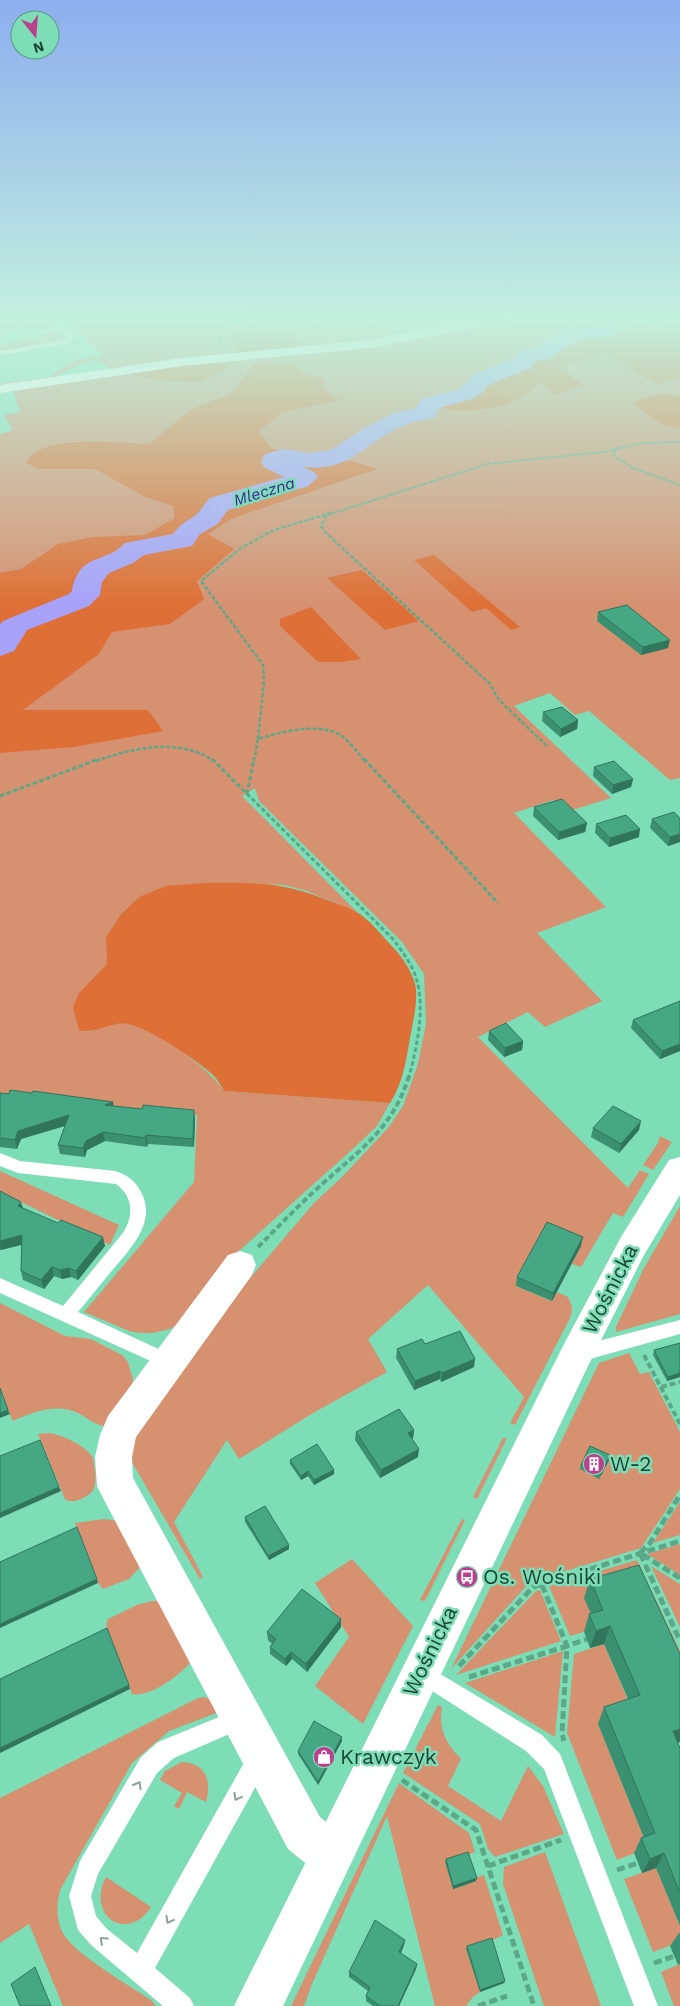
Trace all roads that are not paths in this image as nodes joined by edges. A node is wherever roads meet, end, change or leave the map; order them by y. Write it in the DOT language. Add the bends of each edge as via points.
graph roads {
  1 [pos="0,1159"];
  2 [pos="680,1169"];
  3 [pos="240,1265"];
  4 [pos="0,1285"];
  5 [pos="65,1316"];
  6 [pos="680,1327"];
  7 [pos="576,1355"];
  8 [pos="170,1362"];
  9 [pos="420,1672"];
  10 [pos="251,1736"];
  11 [pos="331,1855"];
  12 [pos="140,1971"];
  13 [pos="182,2006"];
  14 [pos="258,2006"];
  15 [pos="646,2006"];
  1 -- 5 [label="lane" via="18,1167 115,1177 130,1186 138,1202 139,1214 131,1235"];
  2 -- 7 [label="street, Wośnicka" via="632,1246"];
  3 -- 8 [label="street"];
  4 -- 5 [label="lane"];
  5 -- 8 [label="lane"];
  6 -- 7 [label="lane"];
  7 -- 9 [label="street, Wośnicka"];
  8 -- 10 [label="street" via="122,1428 115,1443 115,1481"];
  9 -- 11 [label="street, Wośnicka"];
  9 -- 15 [label="lane" via="534,1743 552,1762"];
  10 -- 11 [label="street" via="304,1832"];
  10 -- 12 [label="lane, one-way"];
  12 -- 10 [label="lane, one-way" via="86,1922 80,1896 88,1869 150,1766 166,1750 186,1740"];
  11 -- 14 [label="street, Wośnicka"];
  12 -- 13 [label="lane"];
}
